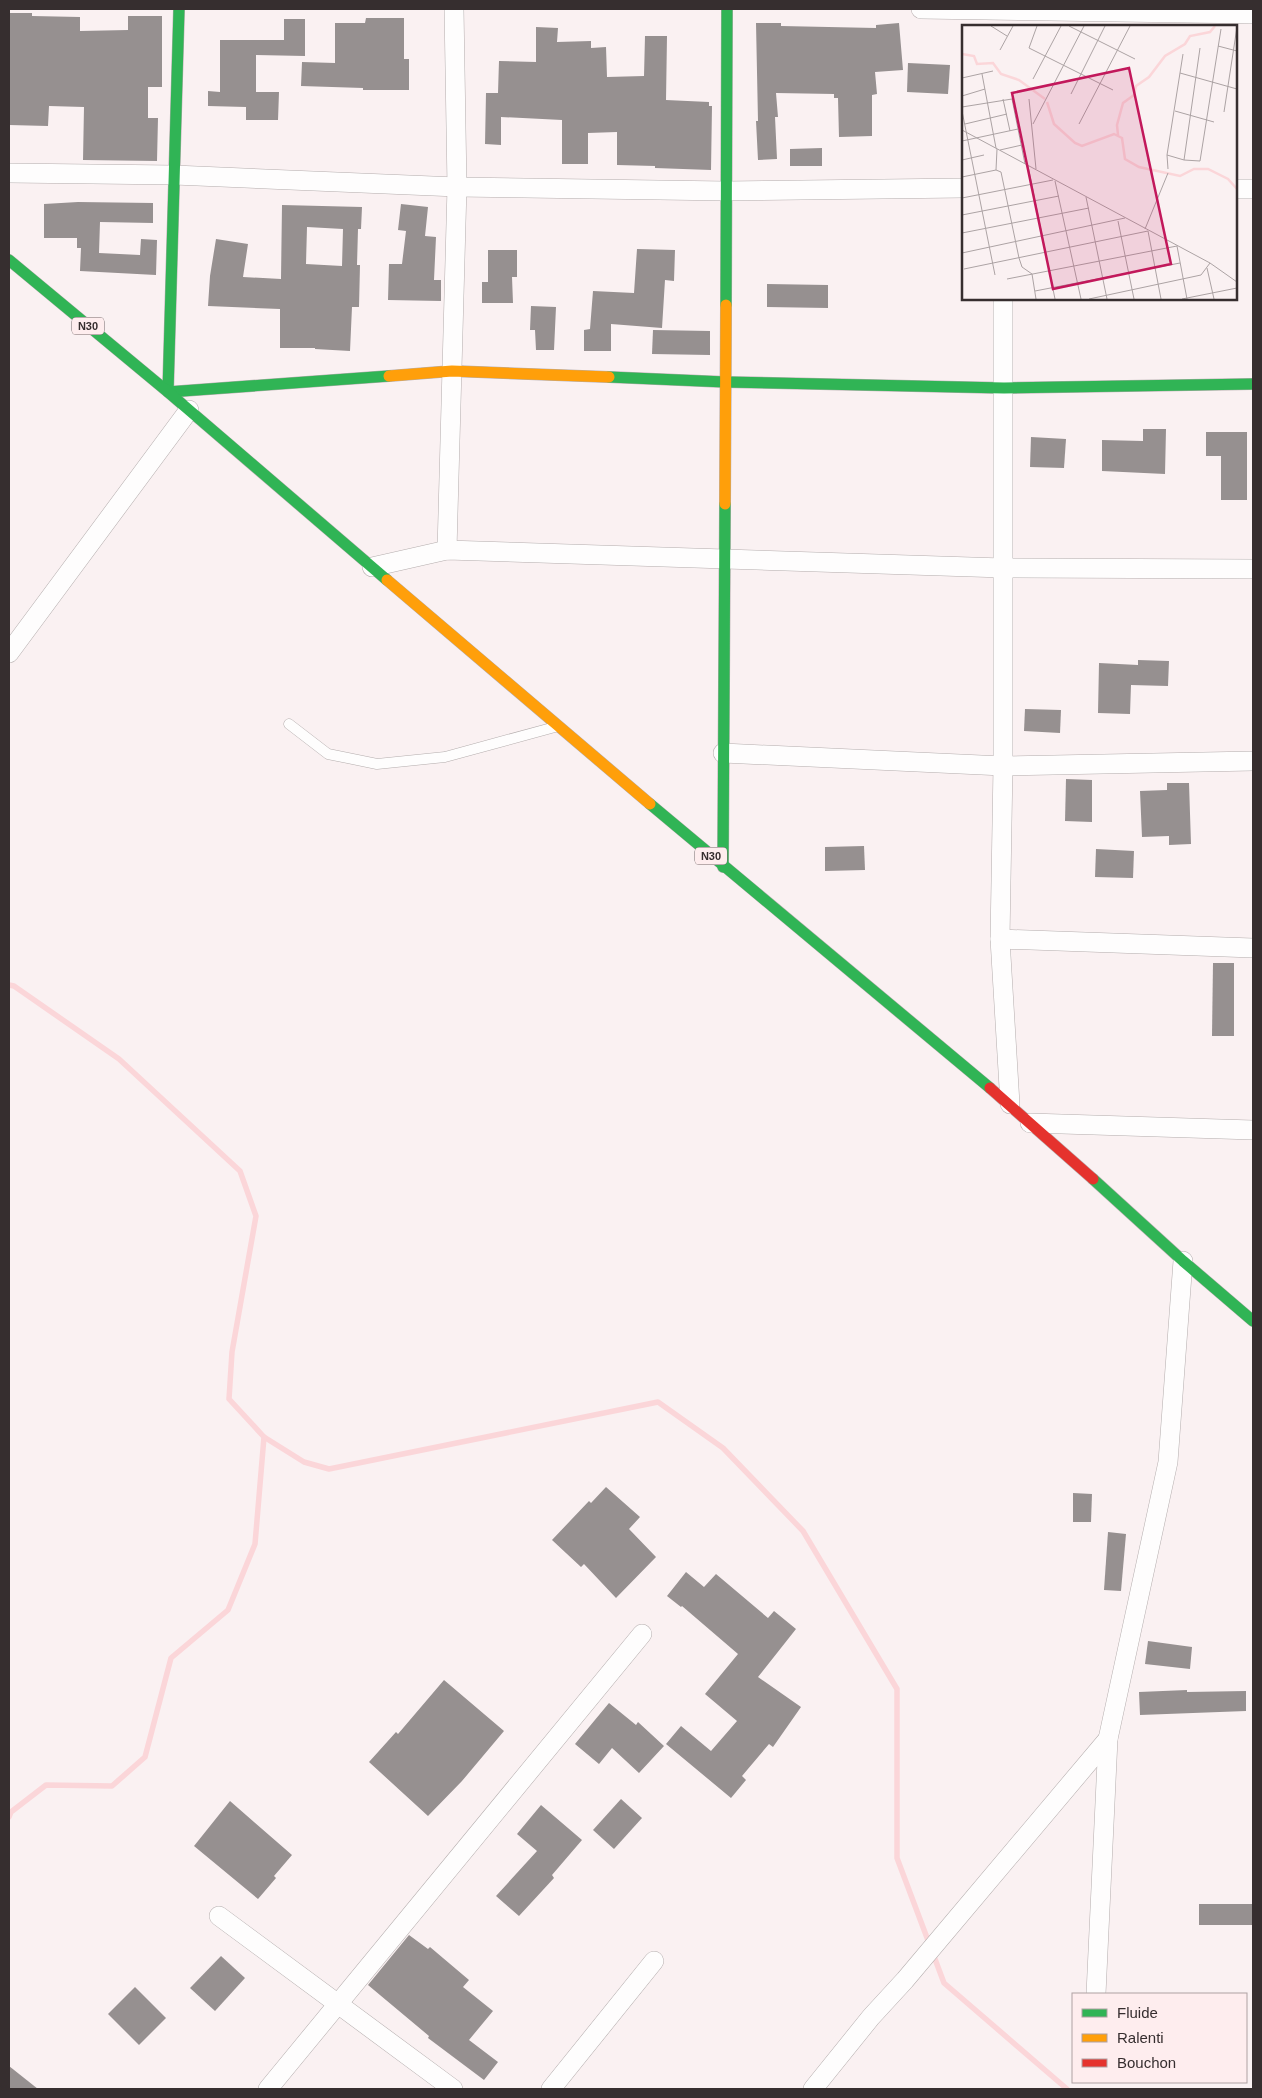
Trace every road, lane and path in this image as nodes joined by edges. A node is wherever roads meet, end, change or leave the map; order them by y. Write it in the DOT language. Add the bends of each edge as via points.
graph roads {
  1 [pos="179,9"];
  2 [pos="454,9"];
  3 [pos="727,9"];
  4 [pos="920,9"];
  5 [pos="1253,14"];
  6 [pos="1001,15"];
  7 [pos="9,173"];
  8 [pos="174,175"];
  9 [pos="457,187"];
  10 [pos="962,188"];
  11 [pos="1237,189"];
  12 [pos="1253,189"];
  13 [pos="726,190"];
  14 [pos="9,260"];
  15 [pos="1003,300"];
  16 [pos="452,371"];
  17 [pos="725,382"];
  18 [pos="1253,384"];
  19 [pos="1004,388"];
  20 [pos="168,392"];
  21 [pos="188,410"];
  22 [pos="447,550"];
  23 [pos="724,559"];
  24 [pos="372,567"];
  25 [pos="1003,568"];
  26 [pos="1253,569"];
  27 [pos="9,653"];
  28 [pos="289,724"];
  29 [pos="559,726"];
  30 [pos="723,753"];
  31 [pos="1253,761"];
  32 [pos="1003,766"];
  33 [pos="723,867"];
  34 [pos="1000,939"];
  35 [pos="1253,948"];
  36 [pos="1010,1104"];
  37 [pos="1030,1123"];
  38 [pos="1253,1130"];
  39 [pos="1183,1261"];
  40 [pos="1253,1304"];
  41 [pos="1253,1321"];
  42 [pos="642,1634"];
  43 [pos="1108,1739"];
  44 [pos="219,1916"];
  45 [pos="654,1961"];
  46 [pos="1096,1993"];
  47 [pos="337,2004"];
  48 [pos="268,2089"];
  49 [pos="453,2089"];
  50 [pos="551,2089"];
  51 [pos="813,2089"];
  1 -- 8 [label="street"];
  2 -- 9 [label="street"];
  3 -- 13 [label="street"];
  4 -- 6 [label="street"];
  5 -- 6 [label="street"];
  7 -- 8 [label="street"];
  8 -- 9 [label="street"];
  8 -- 20 [label="street"];
  9 -- 13 [label="street"];
  9 -- 16 [label="street"];
  10 -- 13 [label="street"];
  11 -- 12 [label="street"];
  13 -- 17 [label="street"];
  14 -- 20 [label="street, N30"];
  15 -- 19 [label="street"];
  16 -- 17 [label="street"];
  16 -- 20 [label="street"];
  16 -- 22 [label="street"];
  17 -- 19 [label="street"];
  17 -- 23 [label="street"];
  18 -- 19 [label="street"];
  19 -- 25 [label="street"];
  20 -- 21 [label="street, N30"];
  21 -- 24 [label="street, N30"];
  21 -- 27 [label="street"];
  22 -- 23 [label="street"];
  22 -- 24 [label="street"];
  23 -- 25 [label="street"];
  23 -- 30 [label="street"];
  24 -- 29 [label="street, N30"];
  25 -- 26 [label="street"];
  25 -- 32 [label="street"];
  28 -- 29 [label="lane" via="328,754 376,764 445,757"];
  29 -- 33 [label="street, N30"];
  30 -- 32 [label="street"];
  30 -- 33 [label="street"];
  31 -- 32 [label="street"];
  32 -- 34 [label="street"];
  33 -- 36 [label="street, N30"];
  34 -- 35 [label="street"];
  34 -- 36 [label="street"];
  36 -- 37 [label="street, N30"];
  37 -- 38 [label="street"];
  37 -- 39 [label="street, N30"];
  39 -- 41 [label="street, N30"];
  39 -- 43 [label="street" via="1168,1462"];
  40 -- 41 [label="street"];
  42 -- 47 [label="street"];
  43 -- 46 [label="street"];
  43 -- 51 [label="street"];
  44 -- 47 [label="street"];
  45 -- 50 [label="street"];
  47 -- 48 [label="street"];
  47 -- 49 [label="street"];
}
